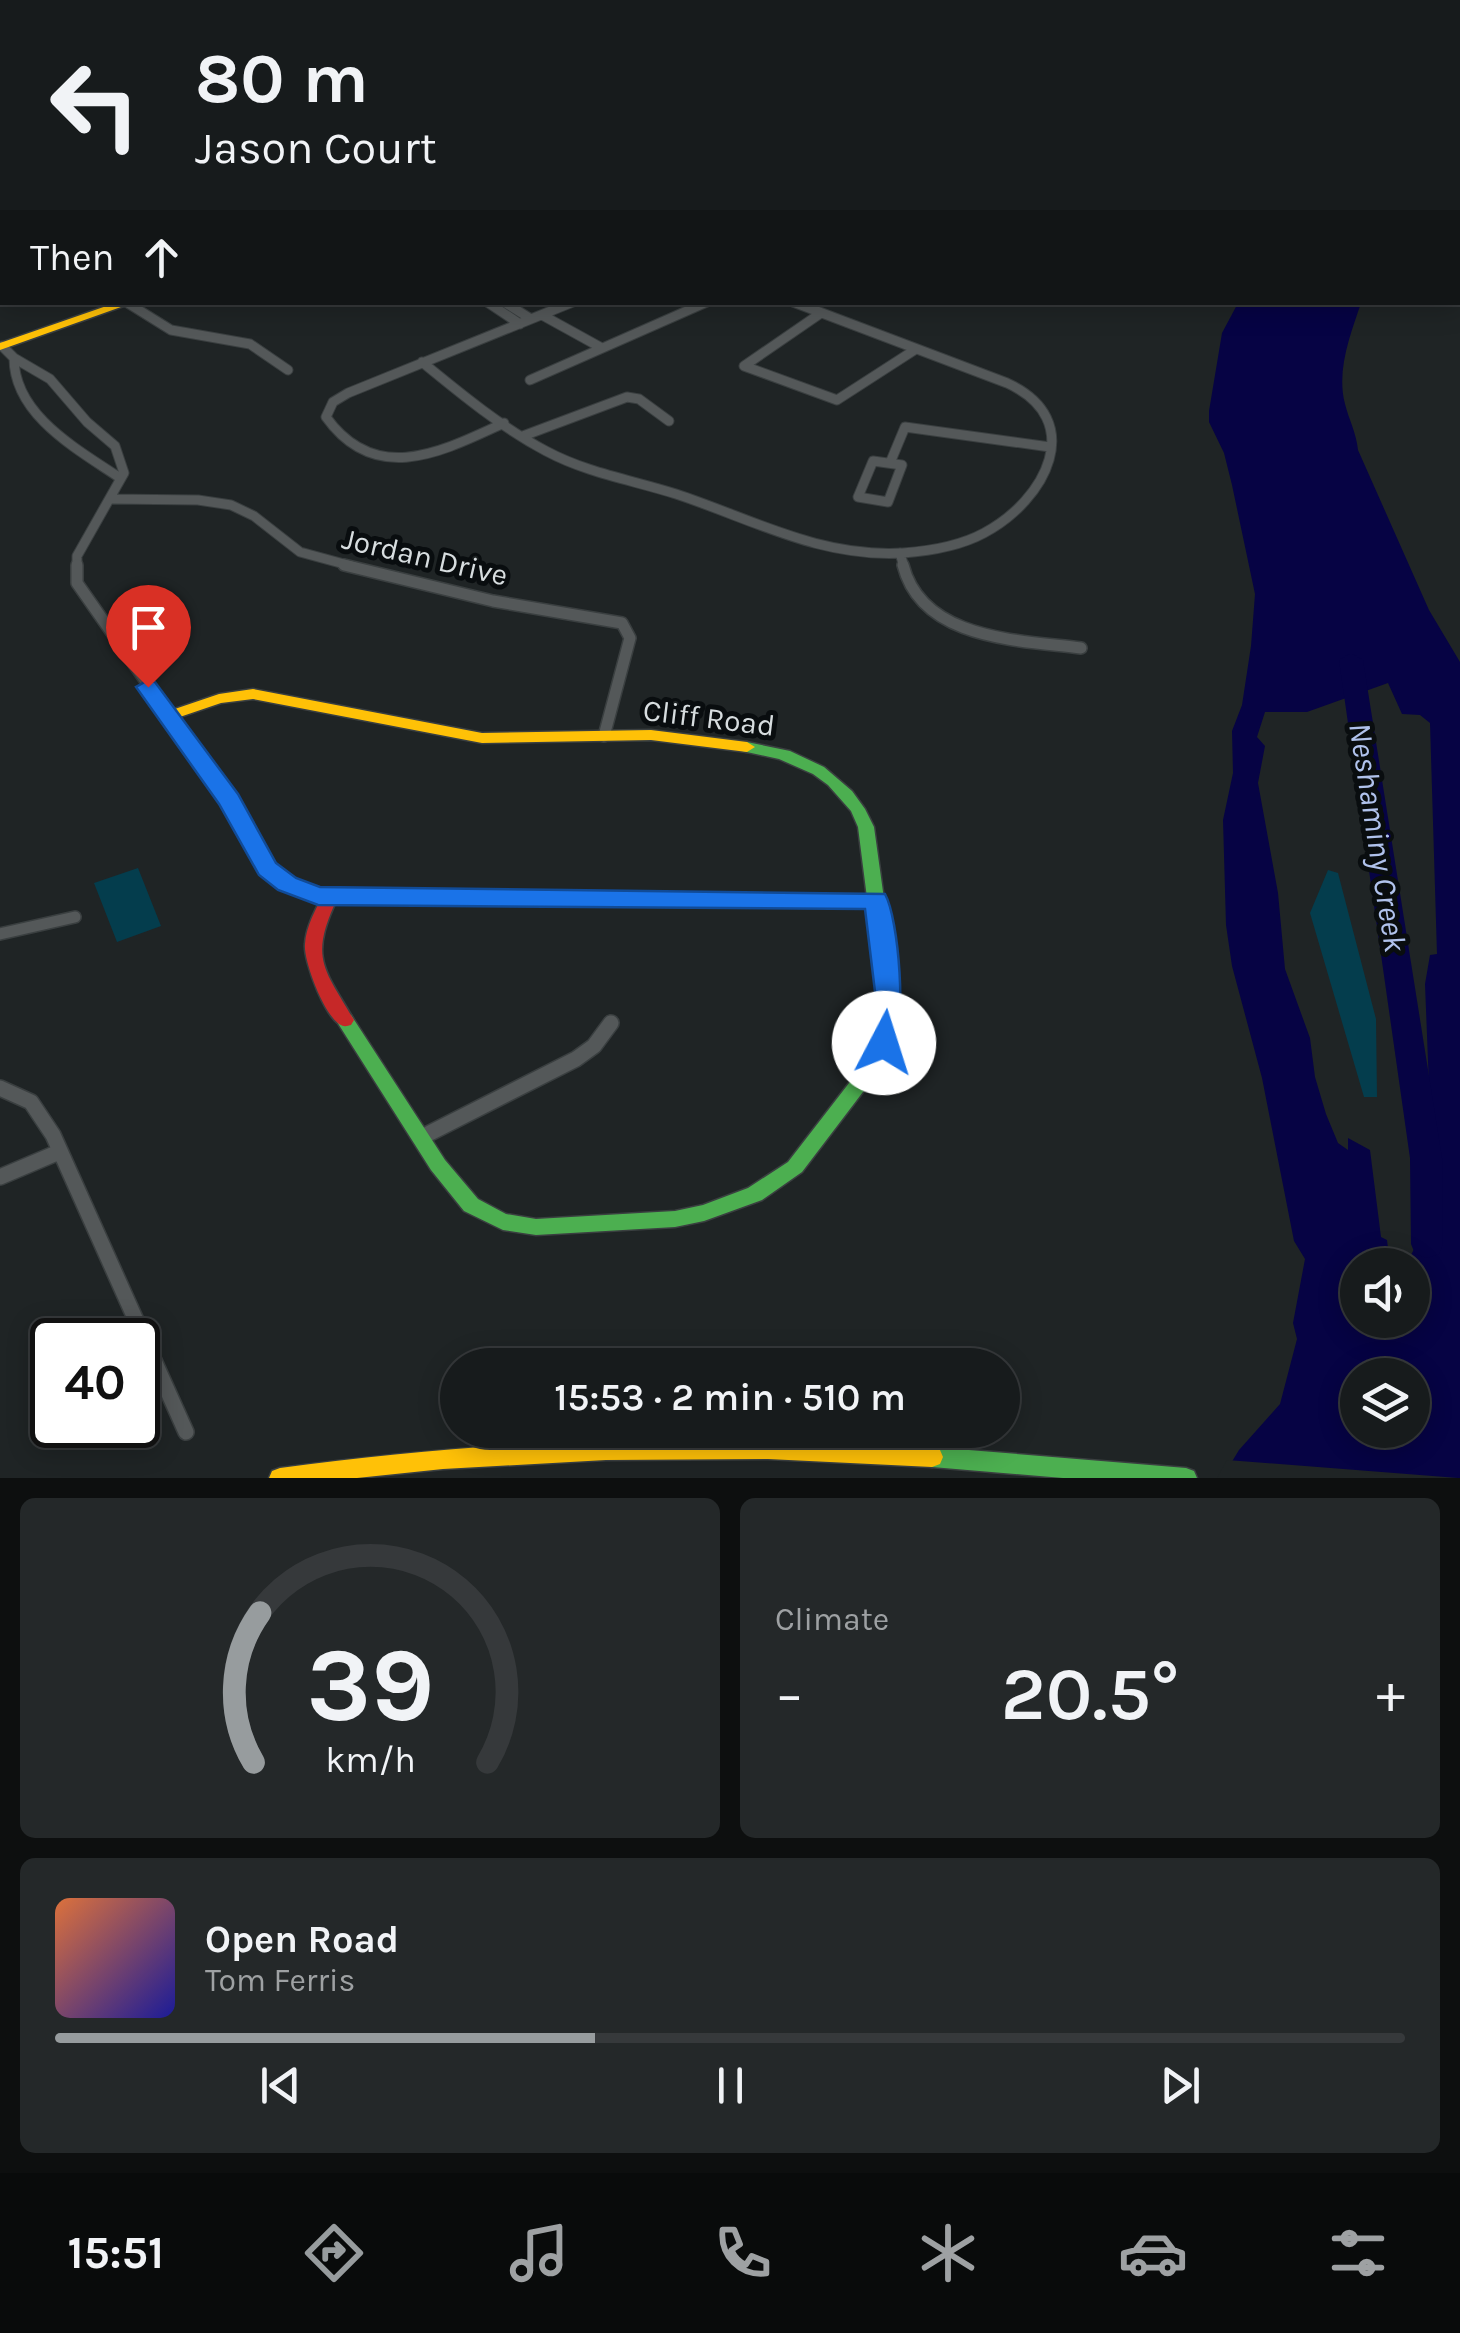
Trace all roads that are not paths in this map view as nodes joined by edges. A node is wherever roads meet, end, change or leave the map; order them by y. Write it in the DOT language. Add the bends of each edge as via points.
graph roads {
  1 [pos="123,305"];
  2 [pos="131,305"];
  3 [pos="492,305"];
  4 [pos="509,305"];
  5 [pos="565,305"];
  6 [pos="701,305"];
  7 [pos="801,305"];
  8 [pos="821,313"];
  9 [pos="542,314"];
  10 [pos="531,319"];
  11 [pos="520,324"];
  12 [pos="600,347"];
  13 [pos="916,348"];
  14 [pos="6,351"];
  15 [pos="422,362"];
  16 [pos="288,370"];
  17 [pos="530,380"];
  18 [pos="669,421"];
  19 [pos="504,422"];
  20 [pos="523,436"];
  21 [pos="1050,447"];
  22 [pos="892,458"];
  23 [pos="120,478"];
  24 [pos="112,499"];
  25 [pos="900,552"];
  26 [pos="1081,648"];
  27 [pos="168,716"];
  28 [pos="604,736"];
  29 [pos="330,897"];
  30 [pos="876,900"];
  31 [pos="75,917"];
  32 [pos="0,934"];
  33 [pos="610,1023"];
  34 [pos="0,1088"];
  35 [pos="422,1138"];
  36 [pos="59,1152"];
  37 [pos="0,1176"];
  38 [pos="186,1432"];
  39 [pos="280,1478"];
  40 [pos="1186,1478"];
  1 -- 14 [label="main road"];
  2 -- 16 [label="street" via="170,330 250,344"];
  3 -- 11 [label="street"];
  4 -- 10 [label="street"];
  5 -- 9 [label="street"];
  6 -- 12 [label="street"];
  7 -- 8 [label="street"];
  8 -- 13 [label="street"];
  8 -- 13 [label="street" via="744,366 836,400"];
  9 -- 10 [label="street"];
  9 -- 12 [label="street"];
  10 -- 11 [label="street"];
  11 -- 15 [label="street"];
  12 -- 17 [label="street"];
  13 -- 21 [label="street" via="1033,398 1052,426"];
  14 -- 23 [label="street" via="20,395 66,443"];
  14 -- 23 [label="street" via="50,379 115,446 124,468"];
  15 -- 19 [label="street"];
  15 -- 19 [label="street" via="336,399 327,421 363,450 394,460 427,455"];
  18 -- 20 [label="street" via="627,397"];
  19 -- 20 [label="street"];
  20 -- 25 [label="street" via="590,471 678,494 813,545"];
  21 -- 22 [label="street" via="905,427"];
  21 -- 25 [label="street" via="1027,499 990,530 948,546"];
  22 -- 22 [label="street" via="874,460 858,497 888,502 902,466"];
  23 -- 24 [label="street"];
  24 -- 27 [label="street" via="77,556 77,583"];
  24 -- 28 [label="street, Jordan Drive" via="232,506 309,556 493,601 622,623 630,638"];
  25 -- 26 [label="street" via="908,587 952,626"];
  27 -- 28 [label="main road, Cliff Road" via="253,694 482,738"];
  27 -- 29 [label="street" via="229,800 268,869 299,890"];
  28 -- 30 [label="main road, Cliff Road" via="760,748 817,768 859,809"];
  29 -- 30 [label="street"];
  29 -- 35 [label="main road, Cliff Road" via="311,942 310,964"];
  30 -- 35 [label="main road, Cliff Road" via="889,1000 879,1058 802,1159 756,1194 675,1219 516,1224 471,1204"];
  31 -- 32 [label="street"];
  33 -- 35 [label="street" via="576,1059"];
  34 -- 36 [label="street" via="31,1102"];
  36 -- 37 [label="street"];
  36 -- 38 [label="street"];
  39 -- 40 [label="main road" via="429,1458 632,1446 779,1448"];
}
